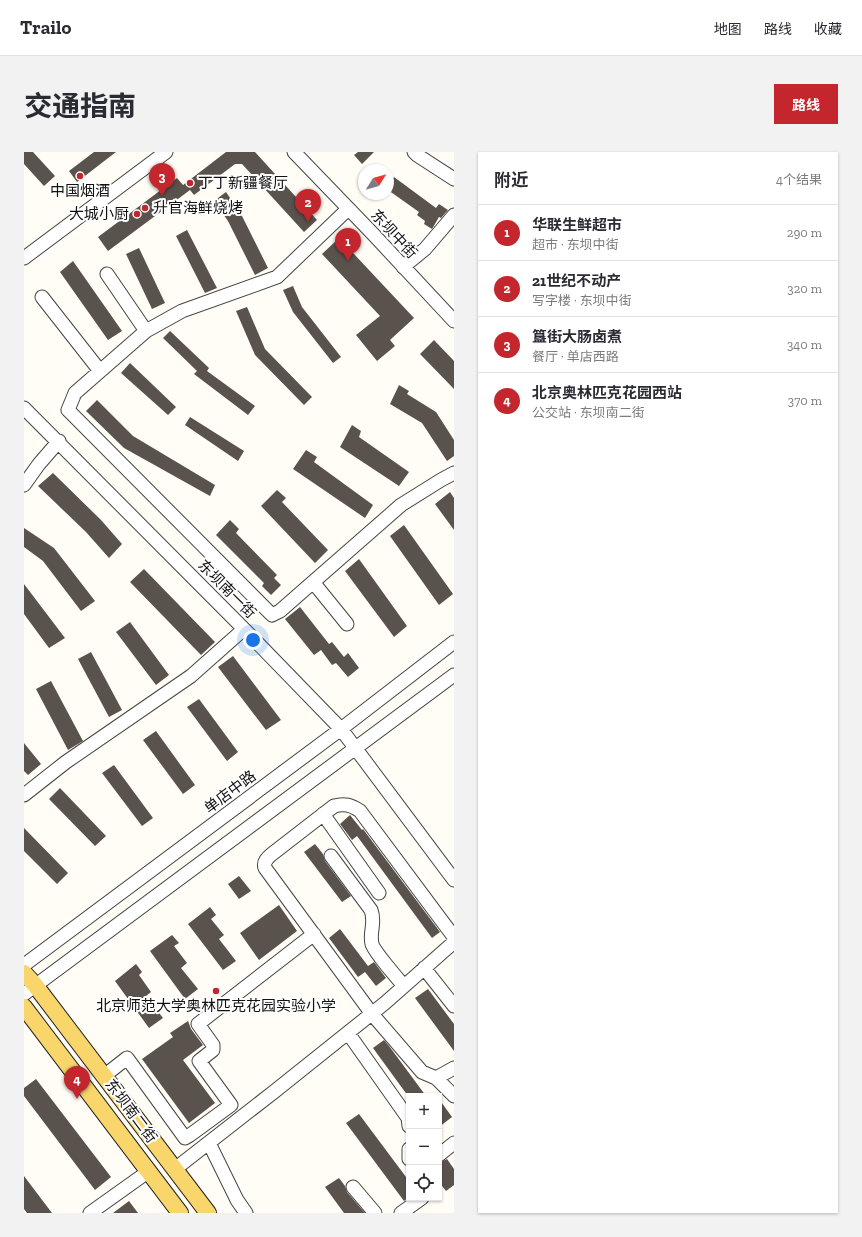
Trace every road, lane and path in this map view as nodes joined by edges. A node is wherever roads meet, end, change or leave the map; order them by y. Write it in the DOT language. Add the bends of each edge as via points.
graph roads {
  1 [pos="166,152"];
  2 [pos="294,152"];
  3 [pos="414,152"];
  4 [pos="454,179"];
  5 [pos="348,209"];
  6 [pos="454,215"];
  7 [pos="24,258"];
  8 [pos="403,267"];
  9 [pos="107,274"];
  10 [pos="42,297"];
  11 [pos="454,321"];
  12 [pos="146,331"];
  13 [pos="100,371"];
  14 [pos="24,408"];
  15 [pos="59,442"];
  16 [pos="454,473"];
  17 [pos="24,486"];
  18 [pos="313,582"];
  19 [pos="347,624"];
  20 [pos="244,630"];
  21 [pos="454,642"];
  22 [pos="454,675"];
  23 [pos="341,729"];
  24 [pos="356,749"];
  25 [pos="24,795"];
  26 [pos="323,814"];
  27 [pos="331,856"];
  28 [pos="454,880"];
  29 [pos="379,893"];
  30 [pos="314,934"];
  31 [pos="454,937"];
  32 [pos="454,942"];
  33 [pos="24,965"];
  34 [pos="424,968"];
  35 [pos="24,973"];
  36 [pos="404,986"];
  37 [pos="30,989"];
  38 [pos="454,1006"];
  39 [pos="24,1007"];
  40 [pos="372,1014"];
  41 [pos="348,1033"];
  42 [pos="454,1068"];
  43 [pos="104,1076"];
  44 [pos="436,1078"];
  45 [pos="454,1096"];
  46 [pos="406,1115"];
  47 [pos="185,1138"];
  48 [pos="209,1143"];
  49 [pos="454,1143"];
  50 [pos="442,1153"];
  51 [pos="192,1156"];
  52 [pos="175,1169"];
  53 [pos="149,1171"];
  54 [pos="353,1187"];
  55 [pos="418,1201"];
  56 [pos="90,1213"];
  57 [pos="180,1213"];
  58 [pos="208,1213"];
  59 [pos="246,1213"];
  60 [pos="375,1213"];
  61 [pos="401,1213"];
  1 -- 7 [label="street"];
  2 -- 5 [label="street, 东坝中街"];
  3 -- 4 [label="street"];
  5 -- 8 [label="street, 东坝中街"];
  5 -- 12 [label="street" via="278,277 182,311"];
  6 -- 8 [label="street" via="425,249"];
  8 -- 11 [label="street, 东坝中街"];
  9 -- 12 [label="street"];
  10 -- 13 [label="street"];
  12 -- 13 [label="street"];
  13 -- 18 [label="street" via="75,393 68,410 272,615"];
  14 -- 15 [label="street, 东坝南一街"];
  15 -- 17 [label="street"];
  15 -- 20 [label="street, 东坝南一街"];
  16 -- 18 [label="street" via="401,505"];
  18 -- 19 [label="street"];
  20 -- 23 [label="street, 东坝南一街"];
  20 -- 25 [label="street" via="191,676 66,762"];
  21 -- 23 [label="street, 单店中路"];
  22 -- 24 [label="street"];
  23 -- 24 [label="street, 东坝南一街"];
  23 -- 33 [label="street, 单店中路"];
  24 -- 28 [label="street, 东坝南一街"];
  24 -- 37 [label="street"];
  26 -- 29 [label="street"];
  26 -- 30 [label="street" via="272,854 264,865"];
  26 -- 31 [label="street" via="339,805 351,805 360,811"];
  27 -- 36 [label="street" via="371,910 374,917 372,945"];
  30 -- 40 [label="street"];
  30 -- 47 [label="street" via="198,1024 213,1045 213,1050 199,1061 231,1104"];
  32 -- 34 [label="street"];
  34 -- 36 [label="street"];
  34 -- 38 [label="street"];
  35 -- 37 [label="main road, 东坝南二街"];
  36 -- 40 [label="street"];
  37 -- 43 [label="main road, 东坝南二街"];
  39 -- 53 [label="main road, 东坝南二街"];
  40 -- 41 [label="street"];
  40 -- 44 [label="street" via="422,1072"];
  41 -- 46 [label="street"];
  41 -- 48 [label="street"];
  42 -- 44 [label="street"];
  43 -- 47 [label="street" via="127,1058"];
  43 -- 52 [label="main road, 东坝南二街"];
  44 -- 45 [label="street"];
  47 -- 51 [label="street" via="190,1144"];
  48 -- 51 [label="street"];
  48 -- 59 [label="street"];
  49 -- 50 [label="street"];
  51 -- 52 [label="street"];
  52 -- 58 [label="main road, 东坝南二街"];
  53 -- 56 [label="street"];
  53 -- 57 [label="main road, 东坝南二街"];
  54 -- 60 [label="street"];
  55 -- 61 [label="street"];
}
